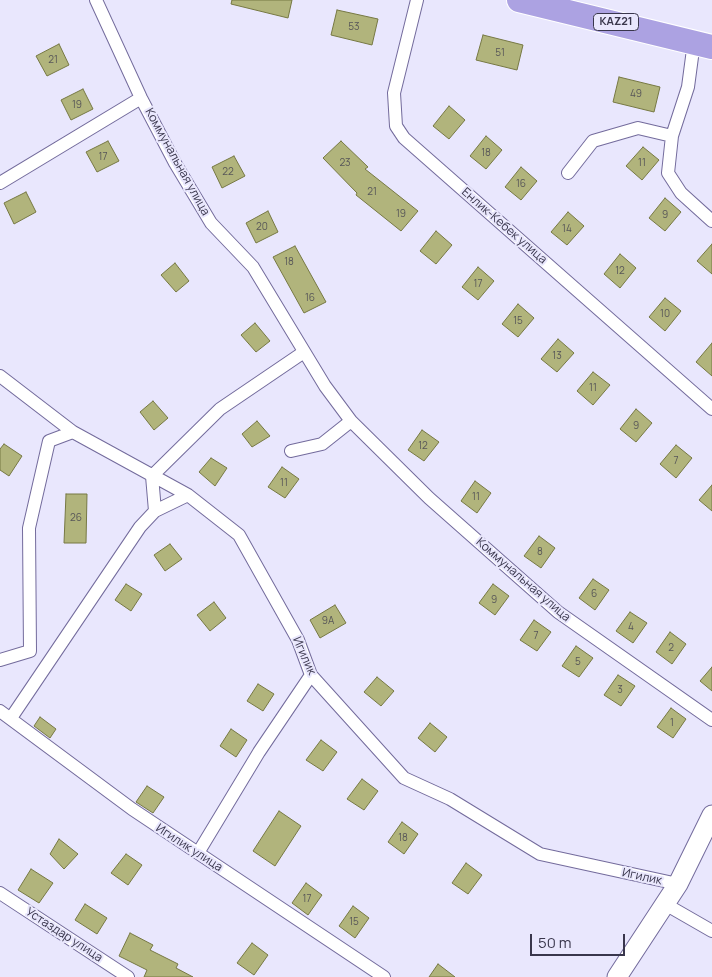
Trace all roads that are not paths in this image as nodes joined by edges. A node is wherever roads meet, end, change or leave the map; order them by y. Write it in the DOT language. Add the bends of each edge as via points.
graph roads {
  1 [pos="96,0"];
  2 [pos="417,0"];
  3 [pos="519,0"];
  4 [pos="703,44"];
  5 [pos="141,98"];
  6 [pos="672,136"];
  7 [pos="568,173"];
  8 [pos="0,183"];
  9 [pos="712,221"];
  10 [pos="304,352"];
  11 [pos="0,376"];
  12 [pos="712,409"];
  13 [pos="351,421"];
  14 [pos="72,432"];
  15 [pos="291,451"];
  16 [pos="152,476"];
  17 [pos="188,495"];
  18 [pos="154,510"];
  19 [pos="0,660"];
  20 [pos="311,676"];
  21 [pos="5,714"];
  22 [pos="712,720"];
  23 [pos="712,815"];
  24 [pos="198,853"];
  25 [pos="678,884"];
  26 [pos="0,893"];
  27 [pos="665,904"];
  28 [pos="712,931"];
  29 [pos="128,977"];
  30 [pos="384,977"];
  31 [pos="617,977"];
  1 -- 5 [label="street, Коммунальная улица"];
  2 -- 12 [label="street, Енлик-Кебек улица" via="394,92 396,126 404,138"];
  3 -- 4 [label="highway, KAZ21"];
  4 -- 6 [label="street"];
  5 -- 8 [label="street, Коммунальная улица"];
  5 -- 10 [label="street, Коммунальная улица" via="175,164 211,223 253,267"];
  6 -- 7 [label="street" via="638,128 593,141"];
  6 -- 9 [label="street" via="668,173 681,193"];
  10 -- 13 [label="street, Коммунальная улица"];
  10 -- 16 [label="street" via="220,409"];
  11 -- 14 [label="street, Игилик"];
  13 -- 15 [label="street" via="322,444"];
  13 -- 22 [label="street, Коммунальная улица" via="429,498 558,612"];
  14 -- 16 [label="street, Игилик"];
  14 -- 19 [label="street" via="49,441 29,528 30,651"];
  16 -- 17 [label="street, Игилик"];
  16 -- 18 [label="street"];
  17 -- 18 [label="street"];
  17 -- 20 [label="street, Игилик" via="239,535 298,640"];
  18 -- 21 [label="street"];
  20 -- 24 [label="street" via="259,752"];
  20 -- 25 [label="street, Игилик" via="404,778 450,799 540,854"];
  21 -- 24 [label="street, Игилик улица" via="132,810"];
  23 -- 25 [label="street"];
  24 -- 30 [label="street, Игилик улица"];
  25 -- 27 [label="street"];
  26 -- 29 [label="street, Устаздар улица"];
  27 -- 28 [label="street, Игилик"];
  27 -- 31 [label="street"];
}
